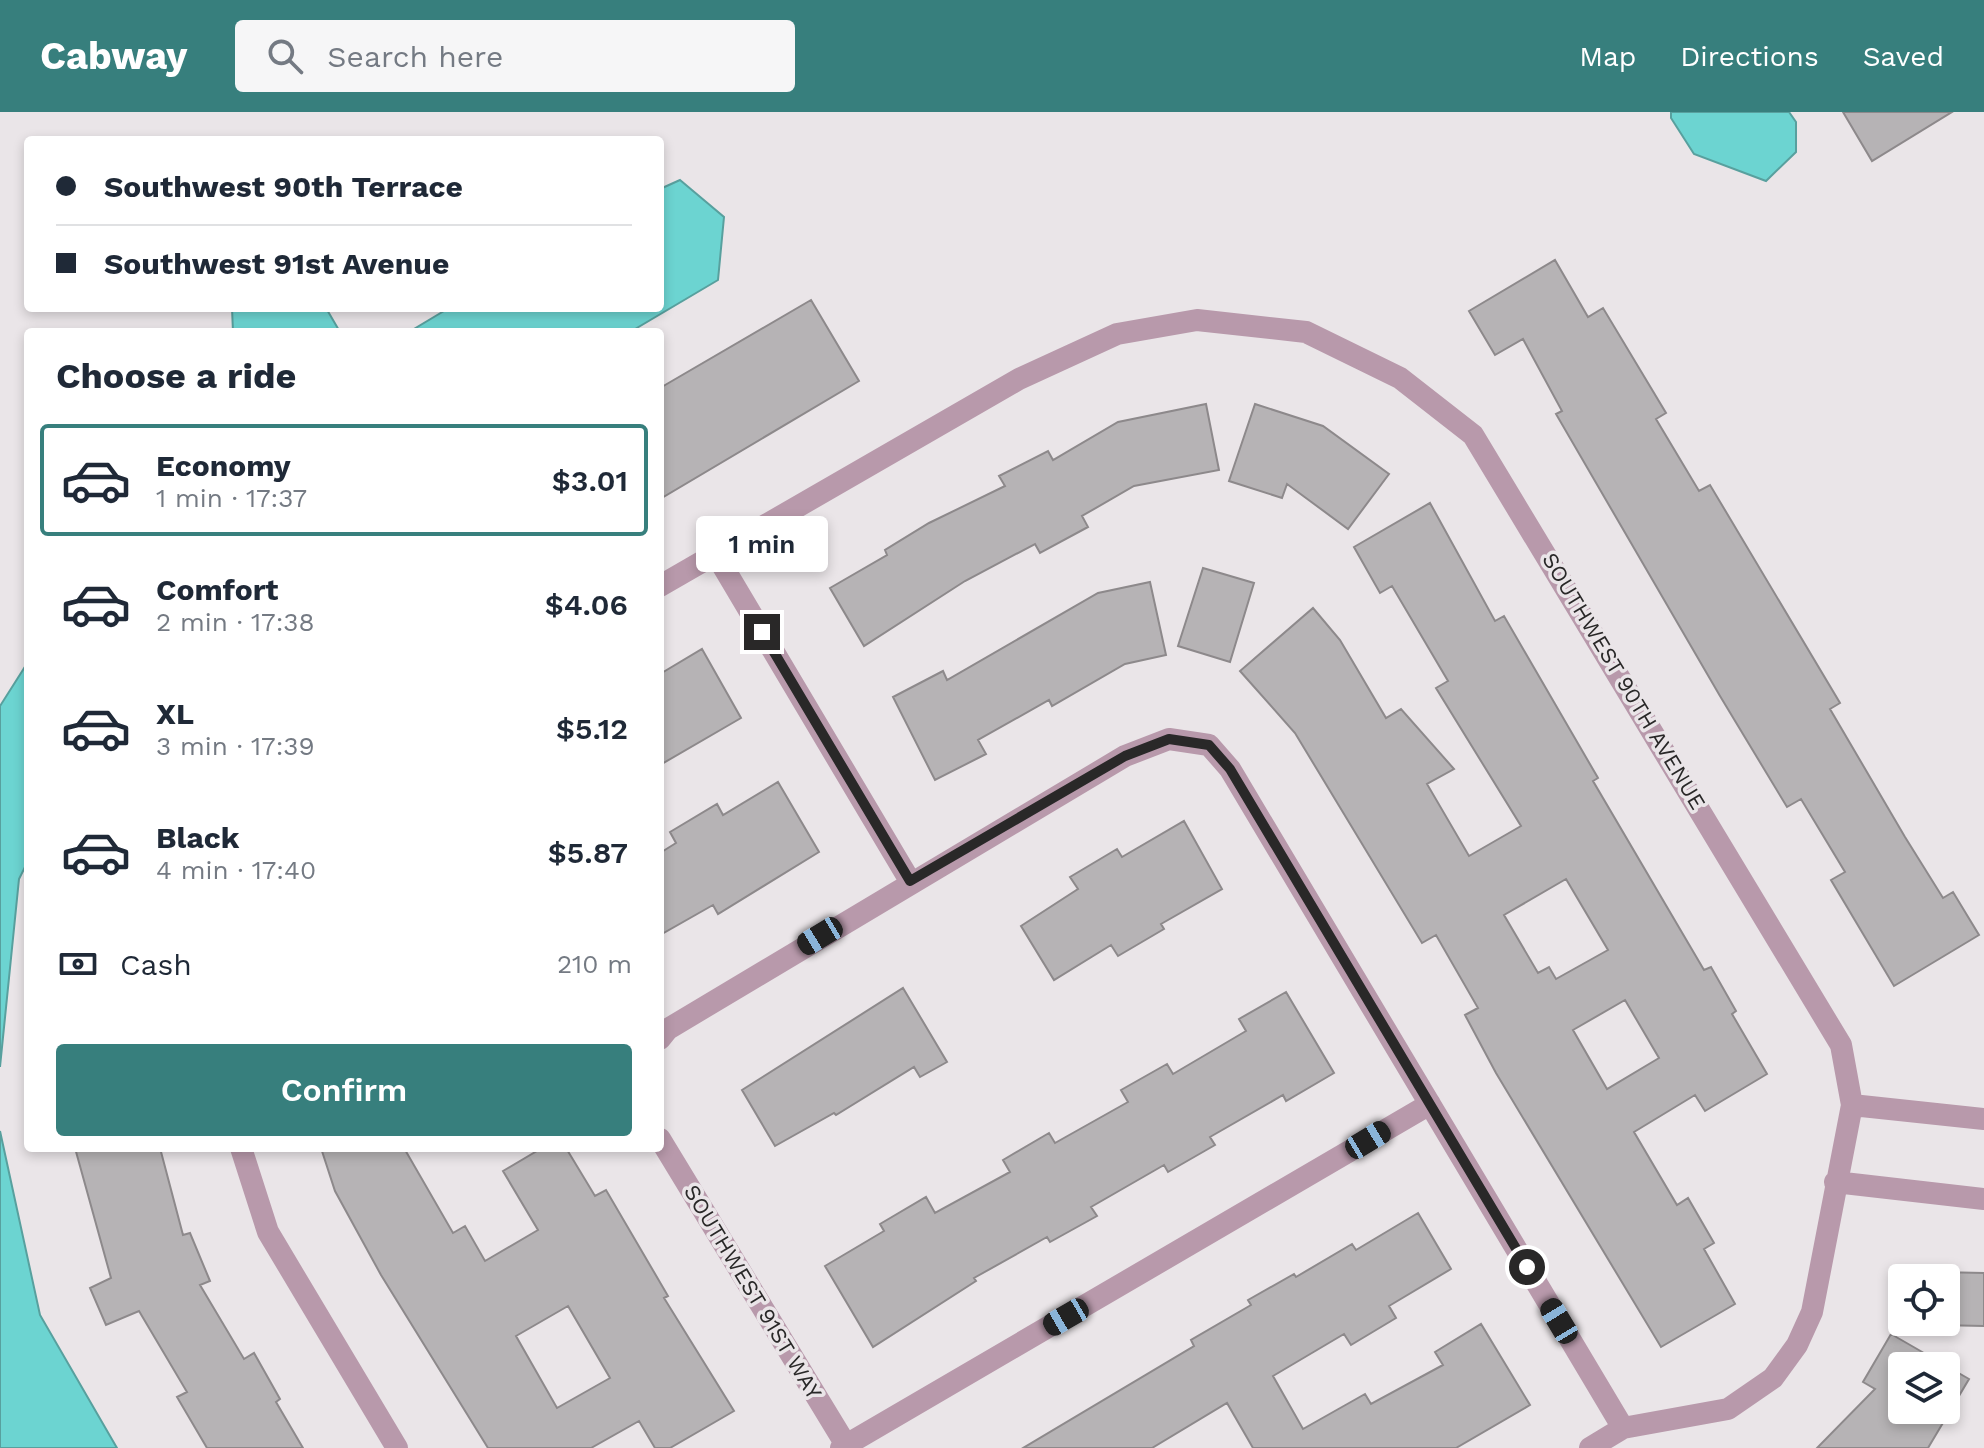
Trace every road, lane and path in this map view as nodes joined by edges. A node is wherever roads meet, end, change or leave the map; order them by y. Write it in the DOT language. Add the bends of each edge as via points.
graph roads {
  1 [pos="715,553"];
  2 [pos="664,584"];
  3 [pos="910,881"];
  4 [pos="664,1034"];
  5 [pos="1430,1104"];
  6 [pos="1852,1105"];
  7 [pos="1984,1119"];
  8 [pos="664,1146"];
  9 [pos="242,1152"];
  10 [pos="1835,1182"];
  11 [pos="1984,1199"];
  12 [pos="1623,1428"];
  13 [pos="844,1447"];
  14 [pos="397,1448"];
  15 [pos="1590,1448"];
  1 -- 2 [label="street, SOUTHWEST 90TH AVENUE"];
  1 -- 3 [label="street"];
  1 -- 6 [label="street, SOUTHWEST 90TH AVENUE" via="1019,379 1117,334 1197,320 1306,332 1400,378 1473,435 1841,1045"];
  3 -- 4 [label="street"];
  3 -- 5 [label="street" via="1125,756 1169,739 1209,745 1230,769"];
  5 -- 12 [label="street"];
  5 -- 13 [label="street"];
  6 -- 7 [label="street"];
  6 -- 10 [label="street"];
  8 -- 13 [label="street, SOUTHWEST 91ST WAY"];
  9 -- 14 [label="street" via="268,1232"];
  10 -- 11 [label="street"];
  10 -- 12 [label="street" via="1812,1312 1773,1378 1728,1409"];
  12 -- 15 [label="street"];
}
